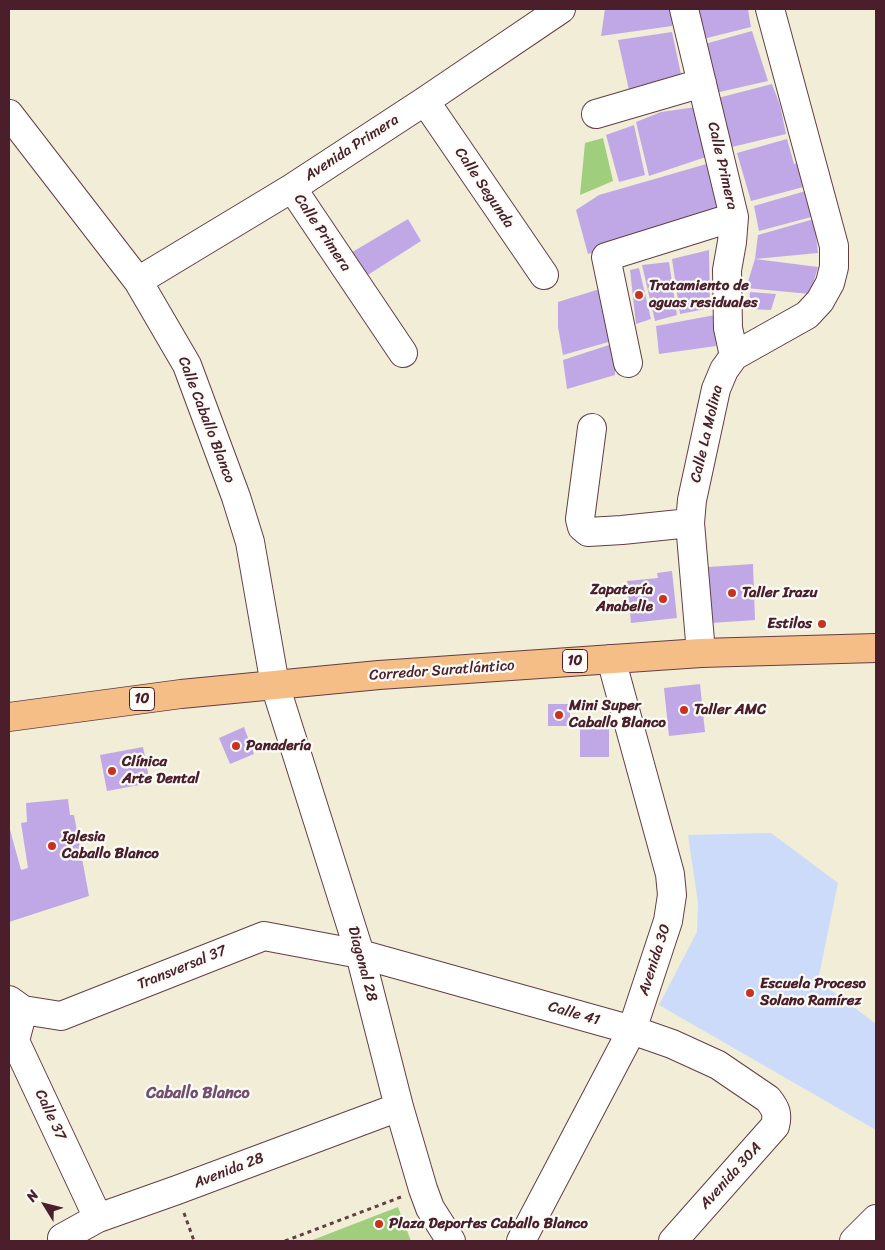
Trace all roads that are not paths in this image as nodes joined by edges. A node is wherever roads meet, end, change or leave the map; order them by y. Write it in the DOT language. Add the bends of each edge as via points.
graph roads {
  1 [pos="561,9"];
  2 [pos="684,9"];
  3 [pos="770,9"];
  4 [pos="702,83"];
  5 [pos="425,101"];
  6 [pos="9,114"];
  7 [pos="596,114"];
  8 [pos="292,188"];
  9 [pos="734,217"];
  10 [pos="544,275"];
  11 [pos="138,281"];
  12 [pos="403,353"];
  13 [pos="734,356"];
  14 [pos="628,363"];
  15 [pos="592,428"];
  16 [pos="690,523"];
  17 [pos="876,648"];
  18 [pos="702,653"];
  19 [pos="611,659"];
  20 [pos="275,685"];
  21 [pos="9,717"];
  22 [pos="360,954"];
  23 [pos="16,1005"];
  24 [pos="632,1030"];
  25 [pos="774,1106"];
  26 [pos="398,1107"];
  27 [pos="98,1218"];
  28 [pos="876,1219"];
  29 [pos="63,1240"];
  30 [pos="451,1241"];
  31 [pos="521,1241"];
  32 [pos="673,1241"];
  33 [pos="854,1241"];
  1 -- 5 [label="street, Avenida Primera"];
  2 -- 4 [label="street, Calle Primera"];
  3 -- 13 [label="street, Calle La Molina" via="834,246 834,267 820,301 806,315"];
  4 -- 7 [label="street"];
  4 -- 9 [label="street, Calle Primera"];
  5 -- 8 [label="street, Avenida Primera"];
  5 -- 10 [label="street, Calle Segunda"];
  6 -- 11 [label="street, Calle Caballo Blanco"];
  8 -- 11 [label="street, Avenida Primera"];
  8 -- 12 [label="street, Calle Primera"];
  9 -- 13 [label="street, Calle Primera" via="727,270 728,328"];
  9 -- 14 [label="street" via="606,257"];
  11 -- 20 [label="street, Calle Caballo Blanco" via="187,365 236,497 250,542"];
  13 -- 16 [label="street, Calle La Molina" via="716,389"];
  15 -- 16 [label="street" via="580,519 582,527 588,532"];
  16 -- 18 [label="street, Calle La Molina"];
  17 -- 18 [label="main road, Corredor Suratlántico / 10"];
  18 -- 19 [label="main road, Corredor Suratlántico / 10"];
  19 -- 20 [label="main road, Corredor Suratlántico / 10"];
  19 -- 24 [label="street, Avenida 30" via="670,874 672,895 668,921"];
  20 -- 21 [label="main road, Corredor Suratlántico / 10"];
  20 -- 22 [label="street, Diagonal 28"];
  22 -- 23 [label="street, Transversal 37" via="264,936 60,1016"];
  22 -- 24 [label="street, Calle 41"];
  22 -- 26 [label="street, Diagonal 28"];
  23 -- 27 [label="street, Calle 37" via="15,1041"];
  24 -- 25 [label="street, Calle 41" via="718,1065"];
  24 -- 31 [label="street, Avenida 30"];
  25 -- 32 [label="street, Avenida 30A" via="778,1115 775,1126"];
  26 -- 27 [label="street, Avenida 28"];
  26 -- 30 [label="street, Diagonal 28" via="430,1208"];
  27 -- 29 [label="street, Avenida 28"];
  28 -- 33 [label="street"];
}
